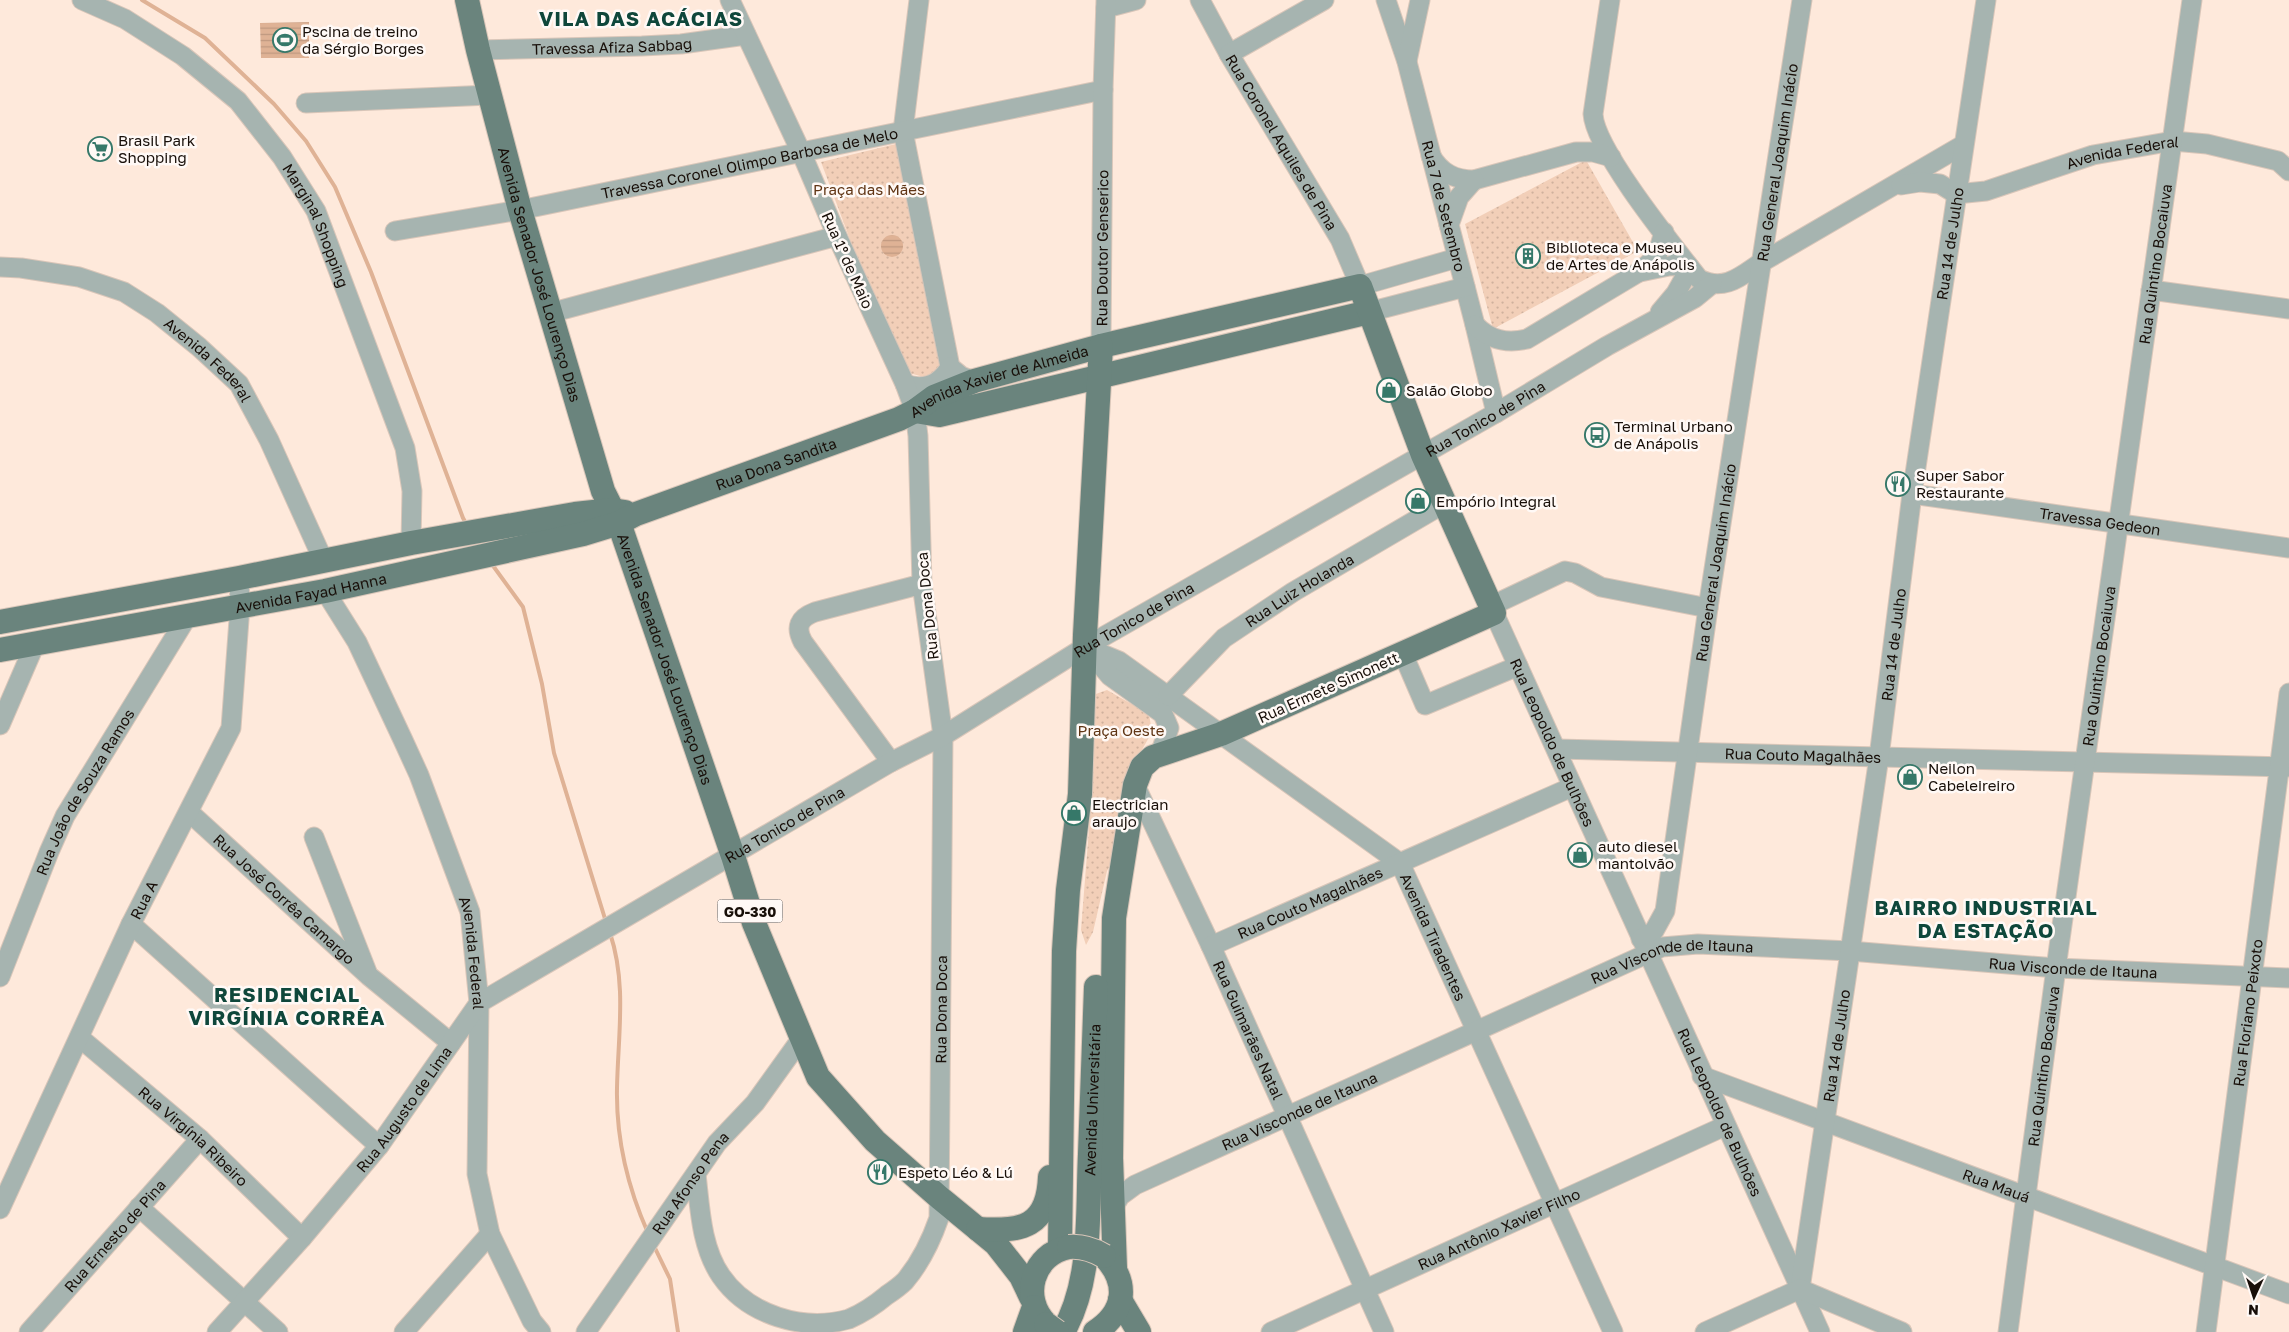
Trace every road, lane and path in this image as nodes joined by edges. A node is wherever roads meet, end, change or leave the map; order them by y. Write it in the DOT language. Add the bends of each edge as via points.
graph roads {
  1 [pos="82,0"];
  2 [pos="467,0"];
  3 [pos="730,0"];
  4 [pos="919,0"];
  5 [pos="1136,0"];
  6 [pos="1200,0"];
  7 [pos="1324,0"];
  8 [pos="1386,0"];
  9 [pos="1420,0"];
  10 [pos="1610,0"];
  11 [pos="1802,0"];
  12 [pos="1986,0"];
  13 [pos="2192,0"];
  14 [pos="1106,4"];
  15 [pos="746,35"];
  16 [pos="478,50"];
  17 [pos="1229,54"];
  18 [pos="1407,62"];
  19 [pos="1103,90"];
  20 [pos="490,95"];
  21 [pos="306,103"];
  22 [pos="903,131"];
  23 [pos="2173,141"];
  24 [pos="1963,145"];
  25 [pos="1428,149"];
  26 [pos="802,152"];
  27 [pos="1611,157"];
  28 [pos="2289,171"];
  29 [pos="1474,180"];
  30 [pos="1893,186"];
  31 [pos="1956,194"];
  32 [pos="520,210"];
  33 [pos="1449,225"];
  34 [pos="395,231"];
  35 [pos="1664,232"];
  36 [pos="837,236"];
  37 [pos="1457,258"];
  38 [pos="1762,262"];
  39 [pos="1689,266"];
  40 [pos="0,268"];
  41 [pos="1639,272"];
  42 [pos="1712,284"];
  43 [pos="1360,286"];
  44 [pos="1465,287"];
  45 [pos="2151,290"];
  46 [pos="2289,309"];
  47 [pos="1370,312"];
  48 [pos="550,313"];
  49 [pos="1650,322"];
  50 [pos="1475,325"];
  51 [pos="1101,346"];
  52 [pos="950,367"];
  53 [pos="1100,375"];
  54 [pos="974,381"];
  55 [pos="905,384"];
  56 [pos="915,411"];
  57 [pos="1496,413"];
  58 [pos="1423,454"];
  59 [pos="1912,494"];
  60 [pos="1445,503"];
  61 [pos="622,516"];
  62 [pos="2119,523"];
  63 [pos="411,543"];
  64 [pos="2289,548"];
  65 [pos="324,562"];
  66 [pos="239,578"];
  67 [pos="922,584"];
  68 [pos="325,591"];
  69 [pos="240,606"];
  70 [pos="1708,608"];
  71 [pos="1492,610"];
  72 [pos="187,617"];
  73 [pos="0,622"];
  74 [pos="35,644"];
  75 [pos="1085,647"];
  76 [pos="0,650"];
  77 [pos="1403,654"];
  78 [pos="1518,666"];
  79 [pos="2289,693"];
  80 [pos="1168,696"];
  81 [pos="0,725"];
  82 [pos="1221,734"];
  83 [pos="943,736"];
  84 [pos="1556,749"];
  85 [pos="1687,753"];
  86 [pos="1160,754"];
  87 [pos="1879,757"];
  88 [pos="891,762"];
  89 [pos="2085,762"];
  90 [pos="2284,766"];
  91 [pos="1135,785"];
  92 [pos="1572,787"];
  93 [pos="188,812"];
  94 [pos="314,837"];
  95 [pos="733,856"];
  96 [pos="1400,863"];
  97 [pos="1120,867"];
  98 [pos="1068,890"];
  99 [pos="618,920"];
  100 [pos="131,924"];
  101 [pos="1211,946"];
  102 [pos="1645,946"];
  103 [pos="1850,951"];
  104 [pos="2056,968"];
  105 [pos="369,976"];
  106 [pos="2251,976"];
  107 [pos="0,977"];
  108 [pos="2289,978"];
  109 [pos="1063,999"];
  110 [pos="479,1003"];
  111 [pos="1476,1031"];
  112 [pos="80,1038"];
  113 [pos="801,1039"];
  114 [pos="451,1043"];
  115 [pos="1702,1076"];
  116 [pos="1288,1117"];
  117 [pos="1826,1123"];
  118 [pos="1725,1126"];
  119 [pos="200,1139"];
  120 [pos="379,1146"];
  121 [pos="696,1174"];
  122 [pos="2025,1196"];
  123 [pos="940,1198"];
  124 [pos="1554,1203"];
  125 [pos="139,1207"];
  126 [pos="0,1209"];
  127 [pos="1112,1210"];
  128 [pos="490,1234"];
  129 [pos="987,1236"];
  130 [pos="302,1238"];
  131 [pos="1060,1249"];
  132 [pos="1110,1262"];
  133 [pos="2216,1266"];
  134 [pos="1800,1288"];
  135 [pos="1365,1289"];
  136 [pos="2289,1294"];
  137 [pos="1120,1300"];
  138 [pos="245,1302"];
  139 [pos="1043,1322"];
  140 [pos="29,1332"];
  141 [pos="217,1332"];
  142 [pos="278,1332"];
  143 [pos="404,1332"];
  144 [pos="541,1332"];
  145 [pos="586,1332"];
  146 [pos="1095,1332"];
  147 [pos="1138,1332"];
  148 [pos="1271,1332"];
  149 [pos="1384,1332"];
  150 [pos="1613,1332"];
  151 [pos="1705,1332"];
  152 [pos="1820,1332"];
  153 [pos="1902,1332"];
  154 [pos="2008,1332"];
  155 [pos="2206,1332"];
  1 -- 63 [label="street, Marginal Shopping" via="125,19 183,56 238,101 282,157 316,211 405,448 412,491"];
  2 -- 16 [label="main road, Avenida Senador José Lourenço Dias / GO-330"];
  3 -- 15 [label="street, Rua 1º de Maio"];
  4 -- 22 [label="street"];
  5 -- 14 [label="street"];
  6 -- 17 [label="street, Rua Coronel Aquiles de Pina"];
  7 -- 17 [label="street"];
  8 -- 18 [label="street, Rua 7 de Setembro"];
  9 -- 18 [label="street"];
  10 -- 27 [label="street" via="1592,114 1595,131"];
  11 -- 38 [label="street, Rua General Joaquim Inácio"];
  12 -- 24 [label="street, Rua 14 de Julho"];
  13 -- 23 [label="street, Rua Quintino Bocaiuva"];
  14 -- 19 [label="street, Rua Doutor Genserico"];
  15 -- 16 [label="street, Travessa Afiza Sabbag" via="681,44"];
  15 -- 26 [label="street, Rua 1º de Maio"];
  16 -- 20 [label="main road, Avenida Senador José Lourenço Dias / GO-330"];
  17 -- 43 [label="street, Rua Coronel Aquiles de Pina" via="1340,239"];
  18 -- 25 [label="street, Rua 7 de Setembro"];
  19 -- 22 [label="street, Travessa Coronel Olimpo Barbosa de Melo"];
  19 -- 51 [label="street, Rua Doutor Genserico"];
  20 -- 21 [label="street"];
  20 -- 32 [label="main road, Avenida Senador José Lourenço Dias / GO-330"];
  22 -- 26 [label="street, Travessa Coronel Olimpo Barbosa de Melo"];
  22 -- 52 [label="street"];
  23 -- 28 [label="street, Avenida Federal" via="2207,144 2278,161"];
  23 -- 31 [label="street, Avenida Federal" via="2092,155 1986,191"];
  23 -- 45 [label="street, Rua Quintino Bocaiuva"];
  24 -- 30 [label="street"];
  24 -- 31 [label="street, Rua 14 de Julho"];
  25 -- 29 [label="street" via="1446,173 1459,179"];
  25 -- 33 [label="street, Rua 7 de Setembro"];
  26 -- 32 [label="street, Travessa Coronel Olimpo Barbosa de Melo"];
  26 -- 36 [label="street, Rua 1º de Maio"];
  27 -- 29 [label="street" via="1576,152"];
  27 -- 35 [label="street"];
  29 -- 33 [label="street" via="1459,197"];
  30 -- 31 [label="street" via="1928,182 1940,184"];
  30 -- 38 [label="street"];
  31 -- 59 [label="street, Rua 14 de Julho"];
  32 -- 34 [label="street, Travessa Coronel Olimpo Barbosa de Melo"];
  32 -- 48 [label="main road, Avenida Senador José Lourenço Dias / GO-330"];
  33 -- 37 [label="street, Rua 7 de Setembro"];
  35 -- 39 [label="street"];
  35 -- 41 [label="street" via="1657,256"];
  36 -- 48 [label="street"];
  36 -- 55 [label="street, Rua 1º de Maio"];
  37 -- 43 [label="street, Avenida Xavier de Almeida"];
  37 -- 44 [label="street, Rua 7 de Setembro"];
  38 -- 42 [label="street" via="1731,283"];
  38 -- 70 [label="street, Rua General Joaquim Inácio"];
  39 -- 41 [label="street"];
  39 -- 42 [label="street" via="1699,279"];
  39 -- 49 [label="street, Rua Tonico de Pina" via="1676,293"];
  40 -- 65 [label="street, Avenida Federal" via="80,277 124,292 157,313 199,347 239,384 269,440"];
  41 -- 50 [label="street" via="1527,338 1512,342 1496,339"];
  42 -- 49 [label="street, Rua Tonico de Pina" via="1695,298"];
  43 -- 47 [label="main road, Rua Leopoldo de Bulhões"];
  43 -- 51 [label="main road, Avenida Xavier de Almeida"];
  44 -- 47 [label="street, Avenida Xavier de Almeida"];
  44 -- 50 [label="street, Rua 7 de Setembro"];
  45 -- 46 [label="street"];
  45 -- 62 [label="street, Rua Quintino Bocaiuva"];
  47 -- 53 [label="main road, Avenida Xavier de Almeida"];
  47 -- 58 [label="main road, Rua Leopoldo de Bulhões"];
  48 -- 61 [label="main road, Avenida Senador José Lourenço Dias / GO-330" via="603,491"];
  49 -- 57 [label="street, Rua Tonico de Pina"];
  50 -- 57 [label="street, Rua 7 de Setembro"];
  51 -- 53 [label="main road, Rua Doutor Genserico"];
  51 -- 54 [label="main road, Avenida Xavier de Almeida"];
  52 -- 54 [label="street"];
  52 -- 55 [label="street" via="943,378 932,385 918,387"];
  53 -- 56 [label="main road, Avenida Xavier de Almeida" via="939,415"];
  53 -- 75 [label="main road, Rua Doutor Genserico"];
  54 -- 56 [label="main road, Avenida Xavier de Almeida" via="934,397"];
  55 -- 56 [label="street, Rua 1º de Maio"];
  56 -- 61 [label="main road, Rua Dona Sandita"];
  56 -- 67 [label="street, Rua Dona Doca"];
  57 -- 58 [label="street, Rua Tonico de Pina"];
  58 -- 60 [label="main road, Rua Leopoldo de Bulhões"];
  58 -- 75 [label="street, Rua Tonico de Pina"];
  59 -- 62 [label="street, Travessa Gedeon"];
  59 -- 87 [label="street, Rua 14 de Julho"];
  60 -- 71 [label="main road, Rua Leopoldo de Bulhões"];
  60 -- 80 [label="street, Rua Luiz Holanda" via="1293,592 1224,638"];
  61 -- 63 [label="main road, Avenida Fayad Hanna" via="575,514"];
  61 -- 68 [label="main road, Avenida Fayad Hanna" via="583,534"];
  61 -- 95 [label="main road, Avenida Senador José Lourenço Dias / GO-330"];
  62 -- 64 [label="street, Travessa Gedeon"];
  62 -- 89 [label="street, Rua Quintino Bocaiuva"];
  63 -- 65 [label="main road, Avenida Fayad Hanna"];
  65 -- 66 [label="main road, Avenida Fayad Hanna"];
  66 -- 69 [label="street, Rua A"];
  66 -- 73 [label="main road, Avenida Fayad Hanna"];
  67 -- 83 [label="street, Rua Dona Doca"];
  67 -- 88 [label="street" via="815,612 798,624 803,642"];
  68 -- 69 [label="main road, Avenida Fayad Hanna"];
  68 -- 110 [label="street, Avenida Federal" via="357,642 426,793 470,912"];
  69 -- 72 [label="main road, Avenida Fayad Hanna"];
  69 -- 93 [label="street, Rua A" via="231,728"];
  70 -- 71 [label="street, Rua Ermete Simonett" via="1600,587 1565,571"];
  70 -- 85 [label="street, Rua General Joaquim Inácio"];
  71 -- 77 [label="main road, Rua Ermete Simonett"];
  71 -- 78 [label="street, Rua Leopoldo de Bulhões"];
  72 -- 74 [label="main road, Avenida Fayad Hanna"];
  72 -- 107 [label="street, Rua João de Souza Ramos" via="65,816"];
  74 -- 76 [label="main road, Avenida Fayad Hanna"];
  74 -- 81 [label="street"];
  75 -- 80 [label="street, Avenida Tiradentes" via="1119,661"];
  75 -- 83 [label="street, Rua Tonico de Pina"];
  75 -- 86 [label="street" via="1110,676 1163,714 1169,728"];
  75 -- 98 [label="main road, Avenida Universitária" via="1080,794"];
  77 -- 78 [label="street" via="1425,705"];
  77 -- 82 [label="main road, Rua Ermete Simonett"];
  78 -- 84 [label="street, Rua Leopoldo de Bulhões"];
  79 -- 90 [label="street, Rua Floriano Peixoto"];
  80 -- 82 [label="street, Avenida Tiradentes"];
  82 -- 86 [label="main road, Rua Ermete Simonett"];
  82 -- 96 [label="street, Avenida Tiradentes"];
  83 -- 88 [label="street, Rua Tonico de Pina"];
  83 -- 123 [label="street, Rua Dona Doca"];
  84 -- 85 [label="street, Rua Couto Magalhães"];
  84 -- 92 [label="street, Rua Leopoldo de Bulhões"];
  85 -- 87 [label="street, Rua Couto Magalhães"];
  85 -- 102 [label="street, Rua General Joaquim Inácio" via="1665,911"];
  86 -- 91 [label="main road, Avenida Universitária" via="1142,767"];
  87 -- 89 [label="street, Rua Couto Magalhães"];
  87 -- 103 [label="street, Rua 14 de Julho"];
  88 -- 95 [label="street, Rua Tonico de Pina"];
  89 -- 90 [label="street, Rua Couto Magalhães"];
  89 -- 104 [label="street, Rua Quintino Bocaiuva"];
  90 -- 106 [label="street, Rua Floriano Peixoto"];
  91 -- 97 [label="main road, Avenida Universitária"];
  91 -- 101 [label="street, Rua Guimarães Natal"];
  92 -- 96 [label="street, Rua Couto Magalhães"];
  92 -- 102 [label="street, Rua Leopoldo de Bulhões"];
  93 -- 100 [label="street, Rua A"];
  93 -- 105 [label="street, Rua José Corrêa Camargo"];
  94 -- 105 [label="street"];
  95 -- 99 [label="street, Rua Tonico de Pina"];
  95 -- 113 [label="main road, Avenida Senador José Lourenço Dias / GO-330" via="754,924"];
  96 -- 101 [label="street, Rua Couto Magalhães"];
  96 -- 111 [label="street, Avenida Tiradentes"];
  97 -- 127 [label="main road, Avenida Universitária" via="1111,994"];
  97 -- 139 [label="main road, Avenida Universitária" via="1102,908 1098,936 1086,1243 1081,1286 1069,1321"];
  98 -- 109 [label="main road, Avenida Universitária"];
  98 -- 139 [label="main road, Avenida Universitária" via="1076,953 1073,1197 1067,1283 1060,1305"];
  99 -- 110 [label="street, Rua Augusto de Lima"];
  100 -- 112 [label="street, Rua A"];
  100 -- 120 [label="street"];
  101 -- 116 [label="street, Rua Guimarães Natal"];
  102 -- 103 [label="street, Rua Visconde de Itauna" via="1698,944"];
  102 -- 111 [label="street, Rua Visconde de Itauna"];
  102 -- 115 [label="street, Rua Leopoldo de Bulhões"];
  103 -- 104 [label="street, Rua Visconde de Itauna"];
  103 -- 117 [label="street, Rua 14 de Julho"];
  104 -- 106 [label="street, Rua Visconde de Itauna"];
  104 -- 122 [label="street, Rua Quintino Bocaiuva"];
  105 -- 114 [label="street, Rua José Corrêa Camargo"];
  106 -- 108 [label="street, Rua Visconde de Itauna"];
  106 -- 133 [label="street, Rua Floriano Peixoto"];
  109 -- 129 [label="main road" via="1053,1056 1048,1199 1036,1219 1023,1228"];
  109 -- 131 [label="main road, Avenida Universitária"];
  110 -- 114 [label="street, Rua Augusto de Lima"];
  110 -- 128 [label="street, Avenida Federal" via="477,1174"];
  111 -- 116 [label="street, Rua Visconde de Itauna"];
  111 -- 124 [label="street, Avenida Tiradentes"];
  112 -- 119 [label="street, Rua Virgínia Ribeiro"];
  112 -- 126 [label="street, Rua A"];
  113 -- 121 [label="street, Rua Afonso Pena" via="755,1103 717,1144"];
  113 -- 123 [label="main road, Avenida Senador José Lourenço Dias / GO-330" via="818,1077 875,1140"];
  114 -- 120 [label="street, Rua Augusto de Lima"];
  115 -- 117 [label="street, Rua Mauá"];
  115 -- 118 [label="street, Rua Leopoldo de Bulhões"];
  116 -- 127 [label="street, Rua Visconde de Itauna" via="1129,1188"];
  116 -- 135 [label="street, Rua Guimarães Natal"];
  117 -- 122 [label="street, Rua Mauá"];
  117 -- 134 [label="street, Rua 14 de Julho"];
  118 -- 124 [label="street, Rua Antônio Xavier Filho"];
  118 -- 134 [label="street, Rua Leopoldo de Bulhões"];
  119 -- 125 [label="street, Rua Ernesto de Pina"];
  119 -- 130 [label="street, Rua Virgínia Ribeiro"];
  120 -- 130 [label="street, Rua Augusto de Lima"];
  121 -- 123 [label="street, Rua Dona Doca" via="706,1246 721,1276 741,1298 767,1315 794,1324 820,1325 847,1320 870,1308 904,1282 924,1256 939,1218"];
  121 -- 145 [label="street, Rua Afonso Pena"];
  122 -- 133 [label="street, Rua Mauá"];
  122 -- 154 [label="street, Rua Quintino Bocaiuva"];
  123 -- 129 [label="main road, Avenida Senador José Lourenço Dias / GO-330"];
  124 -- 135 [label="street, Rua Antônio Xavier Filho"];
  124 -- 150 [label="street, Avenida Tiradentes"];
  125 -- 138 [label="street"];
  125 -- 140 [label="street, Rua Ernesto de Pina"];
  127 -- 132 [label="main road, Avenida Universitária"];
  128 -- 143 [label="street"];
  128 -- 144 [label="street, Avenida Federal" via="532,1321"];
  129 -- 131 [label="main road, Avenida Senador José Lourenço Dias" via="1017,1252"];
  129 -- 139 [label="main road, Avenida Senador José Lourenço Dias" via="1021,1276"];
  130 -- 138 [label="street, Rua Augusto de Lima"];
  131 -- 132 [label="main road, Avenida Senador José Lourenço Dias, bridge" via="1080,1246 1094,1250"];
  131 -- 139 [label="main road" via="1041,1263 1033,1276"];
  132 -- 137 [label="main road, Avenida Universitária" via="1121,1284"];
  133 -- 136 [label="street, Rua Mauá"];
  133 -- 155 [label="street, Rua Floriano Peixoto"];
  134 -- 151 [label="street"];
  134 -- 152 [label="street, Rua Leopoldo de Bulhões"];
  134 -- 153 [label="street"];
  135 -- 148 [label="street, Rua Antônio Xavier Filho"];
  135 -- 149 [label="street, Rua Guimarães Natal"];
  137 -- 146 [label="main road" via="1115,1314"];
  137 -- 147 [label="main road"];
  138 -- 141 [label="street, Rua Augusto de Lima"];
  138 -- 142 [label="street"];
}
